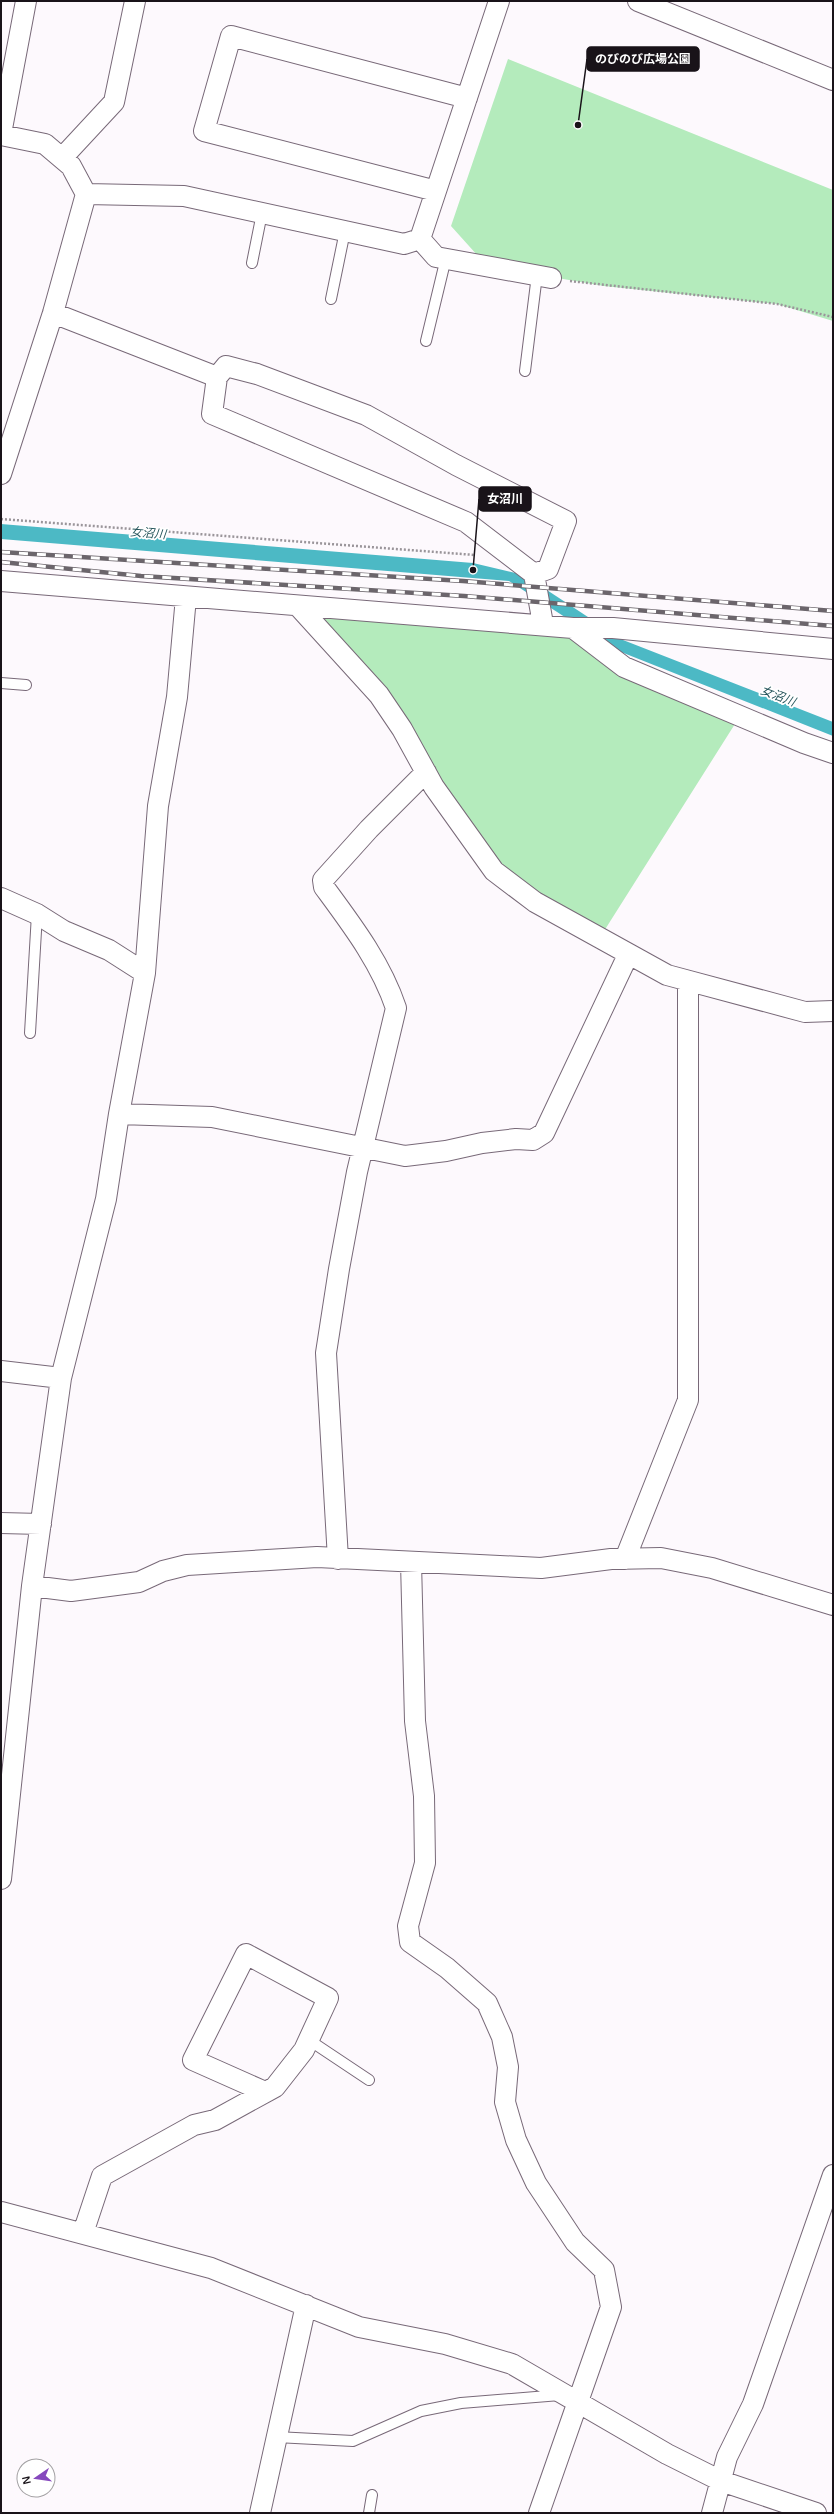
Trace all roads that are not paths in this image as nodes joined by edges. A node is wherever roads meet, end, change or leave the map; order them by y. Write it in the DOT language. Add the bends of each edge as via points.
graph roads {
  1 [pos="26,1"];
  2 [pos="135,1"];
  3 [pos="638,1"];
  4 [pos="493,2"];
  5 [pos="833,80"];
  6 [pos="467,98"];
  7 [pos="1,135"];
  8 [pos="62,158"];
  9 [pos="436,191"];
  10 [pos="86,194"];
  11 [pos="262,213"];
  12 [pos="345,231"];
  13 [pos="420,239"];
  14 [pos="446,258"];
  15 [pos="252,262"];
  16 [pos="544,276"];
  17 [pos="331,299"];
  18 [pos="53,313"];
  19 [pos="426,341"];
  20 [pos="525,371"];
  21 [pos="217,377"];
  22 [pos="1,474"];
  23 [pos="534,574"];
  24 [pos="1,581"];
  25 [pos="186,597"];
  26 [pos="299,607"];
  27 [pos="543,624"];
  28 [pos="573,628"];
  29 [pos="833,649"];
  30 [pos="1,683"];
  31 [pos="26,684"];
  32 [pos="833,753"];
  33 [pos="426,772"];
  34 [pos="1,898"];
  35 [pos="36,914"];
  36 [pos="628,955"];
  37 [pos="146,973"];
  38 [pos="688,981"];
  39 [pos="833,1011"];
  40 [pos="30,1034"];
  41 [pos="119,1114"];
  42 [pos="362,1148"];
  43 [pos="1,1371"];
  44 [pos="61,1378"];
  45 [pos="1,1523"];
  46 [pos="41,1524"];
  47 [pos="338,1559"];
  48 [pos="625,1559"];
  49 [pos="411,1562"];
  50 [pos="32,1586"];
  51 [pos="833,1605"];
  52 [pos="1,1879"];
  53 [pos="309,2040"];
  54 [pos="369,2080"];
  55 [pos="265,2092"];
  56 [pos="833,2175"];
  57 [pos="1,2212"];
  58 [pos="83,2233"];
  59 [pos="306,2305"];
  60 [pos="573,2398"];
  61 [pos="276,2437"];
  62 [pos="721,2481"];
  63 [pos="372,2494"];
  64 [pos="260,2513"];
  65 [pos="369,2513"];
  66 [pos="539,2513"];
  67 [pos="712,2513"];
  68 [pos="816,2513"];
  1 -- 7 [label="street"];
  2 -- 8 [label="street" via="114,102"];
  3 -- 5 [label="street"];
  4 -- 6 [label="street"];
  6 -- 9 [label="street"];
  6 -- 9 [label="street" via="231,36 204,131"];
  7 -- 8 [label="street" via="45,144"];
  8 -- 10 [label="street" via="71,166"];
  9 -- 13 [label="street"];
  10 -- 11 [label="street" via="184,196"];
  10 -- 18 [label="street"];
  11 -- 12 [label="street"];
  11 -- 15 [label="lane"];
  12 -- 13 [label="street" via="404,244"];
  12 -- 17 [label="lane"];
  13 -- 14 [label="street" via="436,257"];
  14 -- 16 [label="street"];
  14 -- 19 [label="lane"];
  16 -- 20 [label="lane"];
  18 -- 21 [label="street"];
  18 -- 22 [label="street"];
  21 -- 23 [label="street" via="212,414 466,522"];
  21 -- 23 [label="street" via="226,366 234,368 257,374 366,415 456,465 566,521 548,570"];
  23 -- 27 [label="street"];
  24 -- 25 [label="street"];
  25 -- 26 [label="street"];
  25 -- 37 [label="street" via="177,698 158,806"];
  26 -- 27 [label="street"];
  26 -- 33 [label="street" via="379,695"];
  27 -- 28 [label="street"];
  28 -- 29 [label="street" via="613,628"];
  28 -- 32 [label="street" via="624,667"];
  30 -- 31 [label="lane"];
  33 -- 36 [label="street" via="494,871 535,902"];
  33 -- 42 [label="street" via="323,880 324,887 367,946 391,992 396,1008"];
  34 -- 35 [label="street"];
  35 -- 37 [label="street" via="64,931 109,950"];
  35 -- 40 [label="lane"];
  36 -- 38 [label="street" via="667,975"];
  36 -- 42 [label="street" via="544,1133 533,1140 482,1143 405,1156"];
  37 -- 41 [label="street"];
  38 -- 39 [label="street" via="805,1012"];
  38 -- 48 [label="street" via="688,1400"];
  41 -- 42 [label="street" via="212,1117 285,1130"];
  41 -- 44 [label="street" via="106,1199"];
  42 -- 47 [label="street" via="338,1268 326,1353"];
  43 -- 44 [label="street"];
  44 -- 46 [label="street"];
  45 -- 46 [label="street"];
  46 -- 50 [label="street"];
  47 -- 49 [label="street"];
  47 -- 50 [label="street" via="309,1558 187,1565 163,1571 139,1582 71,1591"];
  48 -- 49 [label="street" via="541,1568"];
  48 -- 51 [label="street" via="661,1558 712,1568"];
  49 -- 60 [label="street" via="415,1721 424,1796 425,1863 408,1926 410,1942 447,1968 487,2003 502,2037 508,2067 505,2102 516,2140 536,2183 575,2242 604,2270 611,2307"];
  50 -- 52 [label="street"];
  53 -- 54 [label="lane"];
  53 -- 55 [label="street" via="275,2087"];
  53 -- 55 [label="street" via="328,1998 246,1954 193,2060"];
  55 -- 58 [label="street" via="215,2120 194,2125 102,2176"];
  56 -- 62 [label="street" via="753,2404 727,2457"];
  57 -- 58 [label="street"];
  58 -- 59 [label="street" via="211,2268"];
  59 -- 60 [label="street" via="359,2327 445,2344 512,2364"];
  59 -- 61 [label="street"];
  60 -- 61 [label="lane" via="461,2403 421,2411 353,2441"];
  60 -- 62 [label="street" via="667,2454"];
  60 -- 66 [label="street"];
  61 -- 64 [label="street"];
  62 -- 67 [label="street"];
  62 -- 68 [label="street"];
  63 -- 65 [label="lane"];
}
